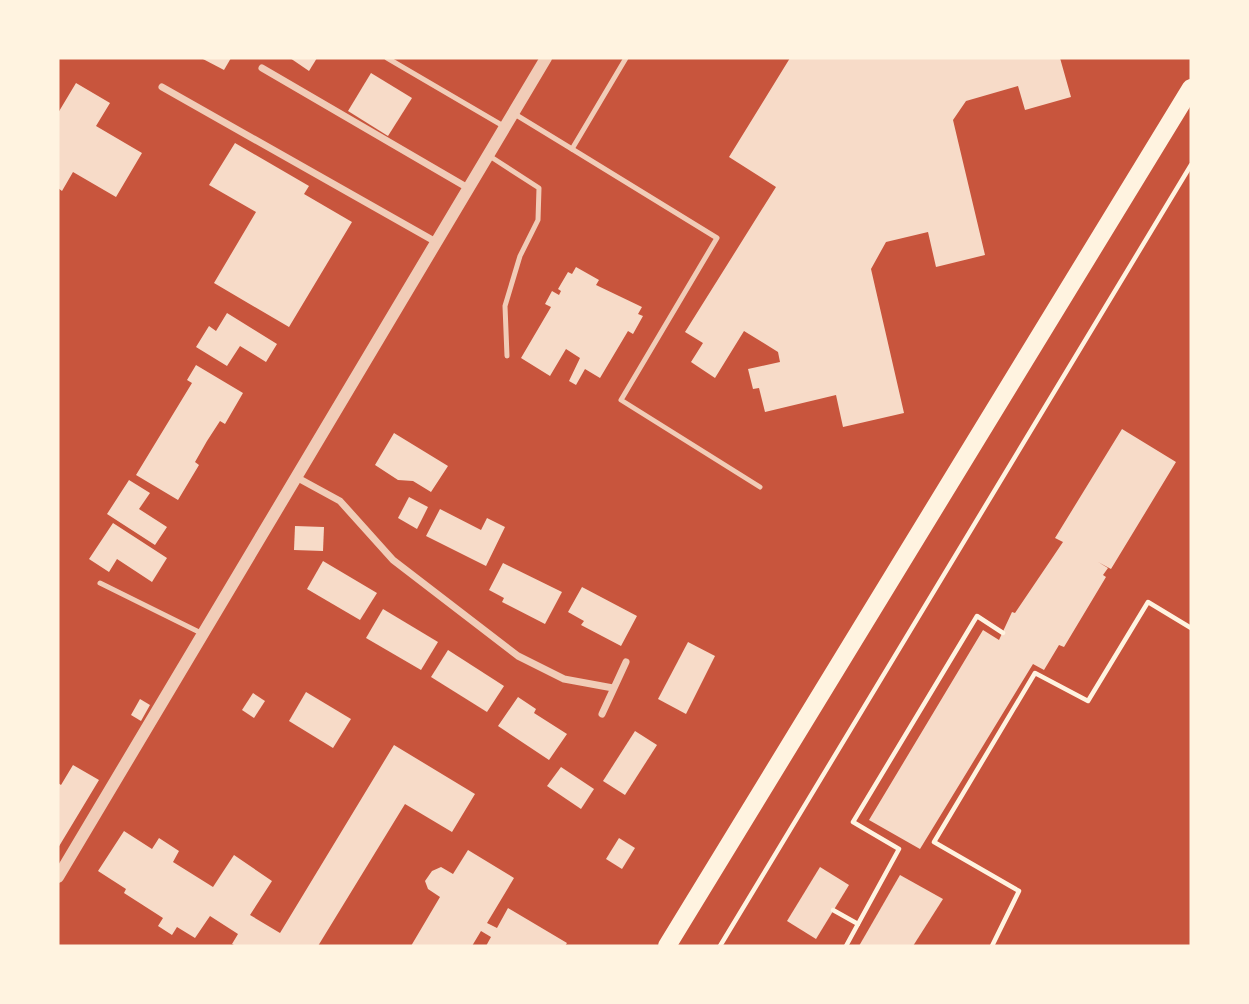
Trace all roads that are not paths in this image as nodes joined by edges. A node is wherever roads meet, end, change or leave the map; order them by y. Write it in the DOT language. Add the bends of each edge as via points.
graph roads {
  1 [pos="387,58"];
  2 [pos="546,58"];
  3 [pos="626,58"];
  4 [pos="262,68"];
  5 [pos="162,87"];
  6 [pos="1191,88"];
  7 [pos="513,113"];
  8 [pos="505,127"];
  9 [pos="572,149"];
  10 [pos="488,155"];
  11 [pos="468,188"];
  12 [pos="436,242"];
  13 [pos="507,356"];
  14 [pos="296,477"];
  15 [pos="760,487"];
  16 [pos="100,583"];
  17 [pos="203,634"];
  18 [pos="626,662"];
  19 [pos="613,688"];
  20 [pos="602,714"];
  21 [pos="58,877"];
  22 [pos="667,946"];
  1 -- 8 [label="lane"];
  2 -- 7 [label="street"];
  3 -- 9 [label="lane"];
  4 -- 11 [label="street"];
  5 -- 12 [label="street"];
  6 -- 22 [label="main road"];
  7 -- 8 [label="street"];
  7 -- 9 [label="lane"];
  8 -- 10 [label="street"];
  9 -- 15 [label="lane" via="717,238 621,400"];
  10 -- 11 [label="street"];
  10 -- 13 [label="lane" via="539,188 538,220 520,256 505,306"];
  11 -- 12 [label="street"];
  12 -- 14 [label="street"];
  14 -- 17 [label="street"];
  14 -- 19 [label="street" via="340,501 393,560 518,656 564,679"];
  16 -- 17 [label="lane"];
  17 -- 21 [label="street"];
  18 -- 19 [label="street"];
  19 -- 20 [label="street"];
}
